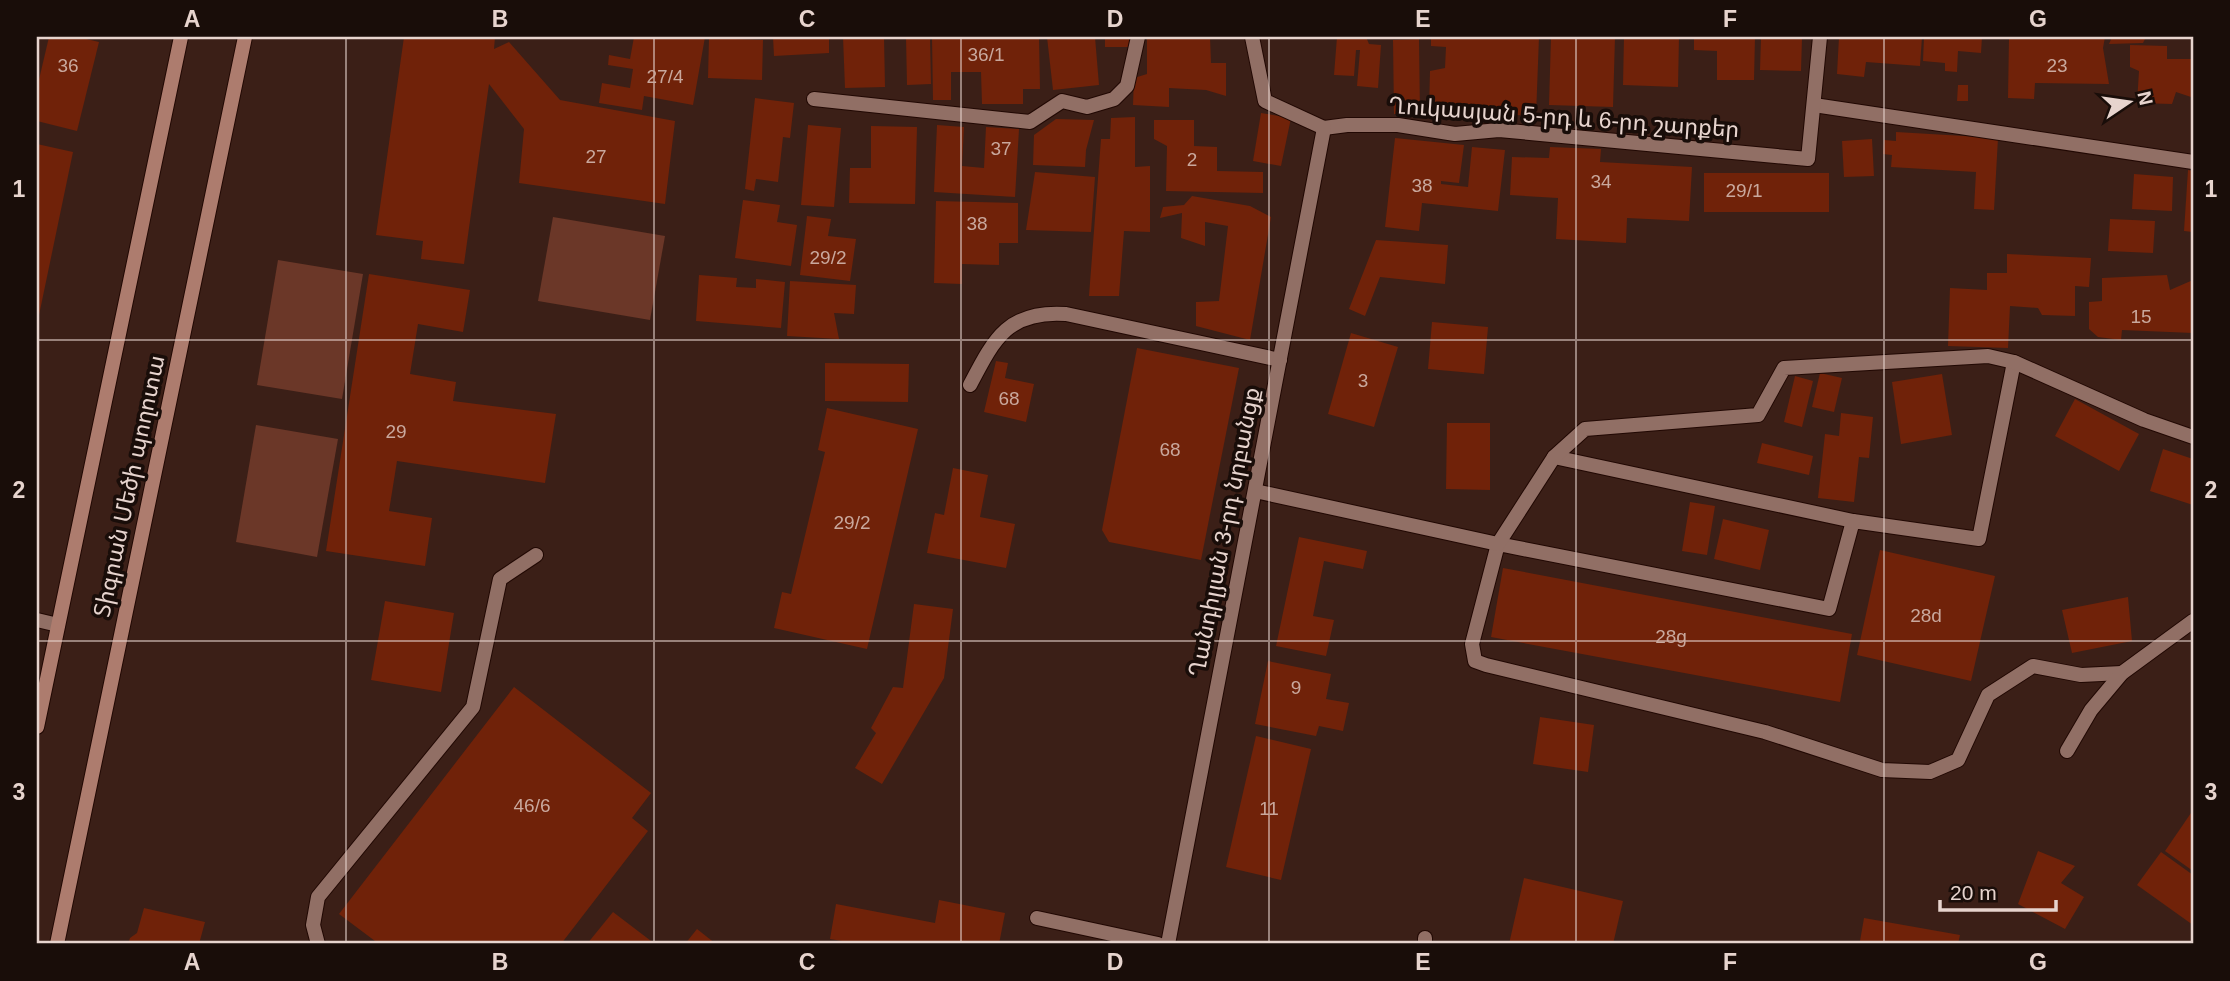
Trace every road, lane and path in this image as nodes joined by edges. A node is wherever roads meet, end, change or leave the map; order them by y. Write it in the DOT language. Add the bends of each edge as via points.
graph roads {
  1 [pos="181,37"];
  2 [pos="245,37"];
  3 [pos="1138,37"];
  4 [pos="1252,37"];
  5 [pos="1819,37"];
  6 [pos="814,99"];
  7 [pos="1814,105"];
  8 [pos="1324,128"];
  9 [pos="2193,162"];
  10 [pos="1280,360"];
  11 [pos="2014,362"];
  12 [pos="970,385"];
  13 [pos="2193,437"];
  14 [pos="1554,457"];
  15 [pos="1255,491"];
  16 [pos="1853,521"];
  17 [pos="1498,544"];
  18 [pos="536,555"];
  19 [pos="37,620"];
  20 [pos="2193,621"];
  21 [pos="58,625"];
  22 [pos="2122,673"];
  23 [pos="37,727"];
  24 [pos="2067,751"];
  25 [pos="1037,918"];
  26 [pos="57,944"];
  27 [pos="318,944"];
  28 [pos="1158,944"];
  29 [pos="1168,944"];
  1 -- 21 [label="main road, Տիգրան Մեծի պողոտա"];
  2 -- 26 [label="main road, Տիգրան Մեծի պողոտա"];
  3 -- 6 [label="street" via="1127,86 1114,99 1087,107 1062,101 1030,122"];
  4 -- 8 [label="street, Ղուկասյան 5-րդ և 6-րդ շարքեր" via="1265,102"];
  5 -- 7 [label="street, Ղուկասյան 5-րդ և 6-րդ շարքեր"];
  7 -- 8 [label="street, Ղուկասյան 5-րդ և 6-րդ շարքեր" via="1808,159 1499,130 1455,134 1398,125"];
  7 -- 9 [label="street"];
  8 -- 10 [label="street, Ղանդիլյան 3-րդ նրբանցք"];
  10 -- 12 [label="street" via="1044,313 1010,326"];
  10 -- 15 [label="street, Ղանդիլյան 3-րդ նրբանցք"];
  11 -- 13 [label="street"];
  11 -- 14 [label="street" via="1988,356 1784,368 1758,415 1585,429"];
  11 -- 16 [label="street" via="1979,539"];
  14 -- 16 [label="street"];
  14 -- 17 [label="street"];
  15 -- 17 [label="street"];
  15 -- 29 [label="street, Ղանդիլյան 3-րդ նրբանցք"];
  16 -- 17 [label="street" via="1829,609"];
  17 -- 22 [label="street" via="1472,644 1475,661 1765,732 1882,770 1930,772 1958,760 1989,695 2033,666 2081,675"];
  18 -- 27 [label="street" via="500,579 473,707 318,897 313,925"];
  19 -- 21 [label="street"];
  20 -- 22 [label="street"];
  21 -- 23 [label="main road, Տիգրան Մեծի պողոտա"];
  22 -- 24 [label="street" via="2091,710"];
  25 -- 28 [label="street"];
}
